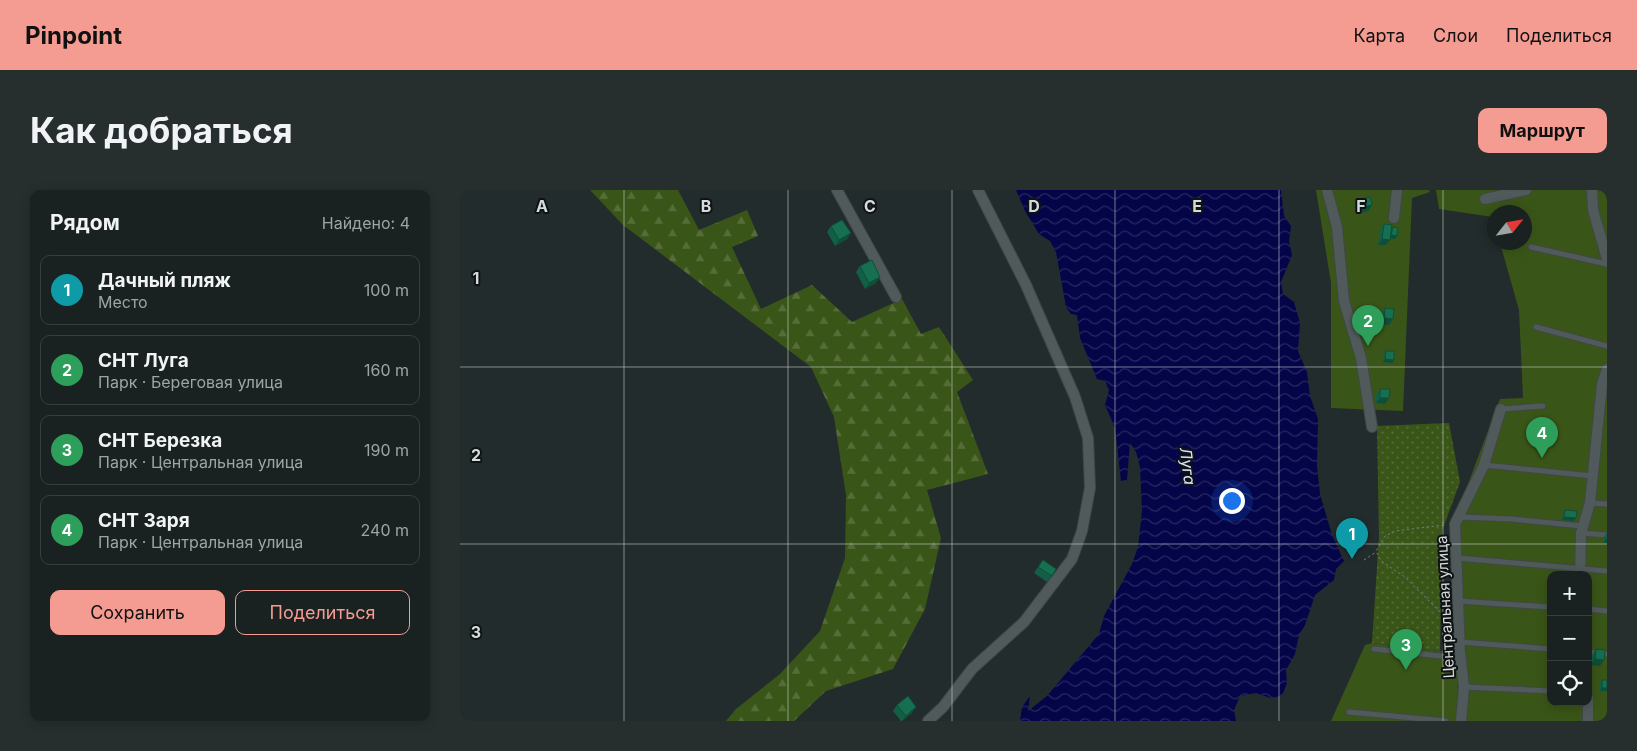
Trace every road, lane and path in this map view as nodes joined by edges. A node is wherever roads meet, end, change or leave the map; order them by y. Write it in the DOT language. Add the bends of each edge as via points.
graph roads {
  1 [pos="837,190"];
  2 [pos="978,190"];
  3 [pos="1327,190"];
  4 [pos="1397,190"];
  5 [pos="1526,190"];
  6 [pos="1592,190"];
  7 [pos="1484,194"];
  8 [pos="1394,218"];
  9 [pos="1532,247"];
  10 [pos="1607,259"];
  11 [pos="1607,264"];
  12 [pos="896,296"];
  13 [pos="1536,327"];
  14 [pos="1607,346"];
  15 [pos="1607,369"];
  16 [pos="1543,406"];
  17 [pos="1501,409"];
  18 [pos="1372,427"];
  19 [pos="1484,465"];
  20 [pos="1593,476"];
  21 [pos="1590,503"];
  22 [pos="1607,504"];
  23 [pos="1457,520"];
  24 [pos="1582,530"];
  25 [pos="1607,535"];
  26 [pos="1376,551"];
  27 [pos="1457,558"];
  28 [pos="1364,560"];
  29 [pos="1580,571"];
  30 [pos="1592,571"];
  31 [pos="1607,571"];
  32 [pos="1458,601"];
  33 [pos="1547,607"];
  34 [pos="1592,609"];
  35 [pos="1607,611"];
  36 [pos="1459,630"];
  37 [pos="1460,642"];
  38 [pos="1547,649"];
  39 [pos="1374,650"];
  40 [pos="1592,652"];
  41 [pos="1607,654"];
  42 [pos="1460,658"];
  43 [pos="1464,687"];
  44 [pos="1547,691"];
  45 [pos="1588,706"];
  46 [pos="1349,712"];
  47 [pos="928,721"];
  48 [pos="1446,721"];
  49 [pos="1461,721"];
  50 [pos="1588,721"];
  1 -- 12 [label="street"];
  2 -- 47 [label="street" via="1026,285 1075,397 1088,438 1090,488 1082,531 1072,559 1024,622 972,669"];
  3 -- 18 [label="street" via="1337,227 1344,301 1361,358"];
  4 -- 8 [label="street"];
  5 -- 7 [label="street"];
  6 -- 10 [label="street" via="1593,210"];
  9 -- 11 [label="lane"];
  13 -- 14 [label="lane"];
  15 -- 20 [label="street" via="1602,384"];
  16 -- 17 [label="lane"];
  17 -- 19 [label="street, Центральная улица"];
  19 -- 20 [label="lane"];
  19 -- 23 [label="street, Центральная улица"];
  20 -- 21 [label="street"];
  21 -- 22 [label="lane"];
  21 -- 24 [label="street"];
  23 -- 24 [label="lane" via="1512,519"];
  23 -- 26 [label="path" via="1395,531 1386,536"];
  23 -- 27 [label="street, Центральная улица"];
  24 -- 25 [label="lane"];
  24 -- 29 [label="street"];
  26 -- 28 [label="path"];
  26 -- 36 [label="path" via="1381,561 1405,577"];
  27 -- 29 [label="lane"];
  27 -- 32 [label="street, Центральная улица"];
  30 -- 31 [label="lane"];
  32 -- 33 [label="lane"];
  32 -- 36 [label="street, Центральная улица"];
  34 -- 35 [label="lane"];
  36 -- 37 [label="street, Центральная улица"];
  37 -- 38 [label="lane"];
  37 -- 42 [label="street, Центральная улица"];
  39 -- 42 [label="lane"];
  40 -- 41 [label="lane"];
  42 -- 43 [label="street, Центральная улица"];
  43 -- 44 [label="lane"];
  43 -- 49 [label="street, Центральная улица"];
  45 -- 50 [label="street"];
  46 -- 48 [label="lane"];
}
